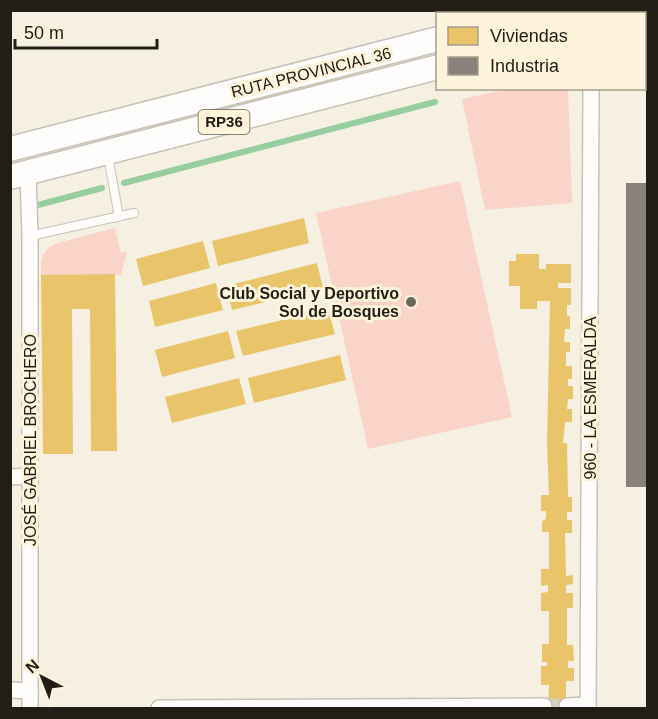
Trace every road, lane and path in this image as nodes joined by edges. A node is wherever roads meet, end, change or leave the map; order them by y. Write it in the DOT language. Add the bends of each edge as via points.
graph roads {
  1 [pos="436,40"];
  2 [pos="436,68"];
  3 [pos="591,90"];
  4 [pos="10,149"];
  5 [pos="107,153"];
  6 [pos="19,174"];
  7 [pos="134,213"];
  8 [pos="119,216"];
  9 [pos="30,236"];
  10 [pos="30,476"];
  11 [pos="10,477"];
  12 [pos="10,690"];
  13 [pos="30,691"];
  14 [pos="544,706"];
  15 [pos="567,706"];
  16 [pos="588,707"];
  17 [pos="30,708"];
  18 [pos="159,708"];
  1 -- 4 [label="main road, RUTA PROVINCIAL 36 / RP36"];
  2 -- 5 [label="main road, RUTA PROVINCIAL 36 / RP36"];
  3 -- 16 [label="street, 960 - LA ESMERALDA"];
  5 -- 6 [label="main road, RUTA PROVINCIAL 36 / RP36"];
  5 -- 8 [label="lane"];
  6 -- 9 [label="street, JOSÉ GABRIEL BROCHERO"];
  7 -- 8 [label="lane"];
  8 -- 9 [label="lane"];
  9 -- 10 [label="street, JOSÉ GABRIEL BROCHERO"];
  10 -- 11 [label="street"];
  10 -- 13 [label="street, JOSÉ GABRIEL BROCHERO"];
  12 -- 13 [label="street"];
  13 -- 17 [label="street, JOSÉ GABRIEL BROCHERO"];
  14 -- 18 [label="street"];
  15 -- 16 [label="street"];
}
